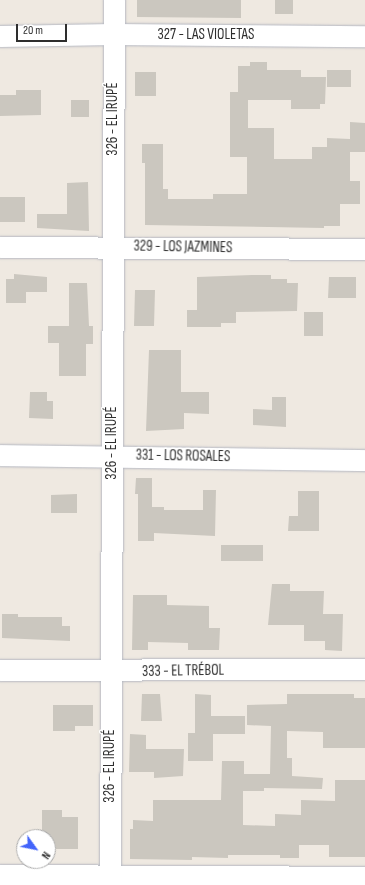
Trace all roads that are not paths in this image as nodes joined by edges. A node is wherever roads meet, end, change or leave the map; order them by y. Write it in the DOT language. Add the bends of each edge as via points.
graph roads {
  1 [pos="114,0"];
  2 [pos="113,34"];
  3 [pos="0,36"];
  4 [pos="365,36"];
  5 [pos="113,246"];
  6 [pos="0,247"];
  7 [pos="365,249"];
  8 [pos="0,455"];
  9 [pos="112,455"];
  10 [pos="365,460"];
  11 [pos="365,669"];
  12 [pos="0,670"];
  13 [pos="111,671"];
  14 [pos="0,875"];
  15 [pos="365,877"];
  16 [pos="110,880"];
  1 -- 2 [label="street, 326 - EL IRUPÉ"];
  2 -- 3 [label="street, 327 - LAS VIOLETAS"];
  2 -- 4 [label="street, 327 - LAS VIOLETAS"];
  2 -- 5 [label="street, 326 - EL IRUPÉ"];
  5 -- 6 [label="street, 329 - LOS JAZMINES"];
  5 -- 7 [label="street, 329 - LOS JAZMINES"];
  5 -- 9 [label="street, 326 - EL IRUPÉ"];
  8 -- 9 [label="street, 331 - LOS ROSALES"];
  9 -- 10 [label="street, 331 - LOS ROSALES"];
  9 -- 13 [label="street, 326 - EL IRUPÉ"];
  11 -- 13 [label="street, 333 - EL TRÉBOL"];
  12 -- 13 [label="street, 333 - EL TRÉBOL"];
  13 -- 16 [label="street, 326 - EL IRUPÉ"];
  14 -- 16 [label="street"];
  15 -- 16 [label="street"];
}
